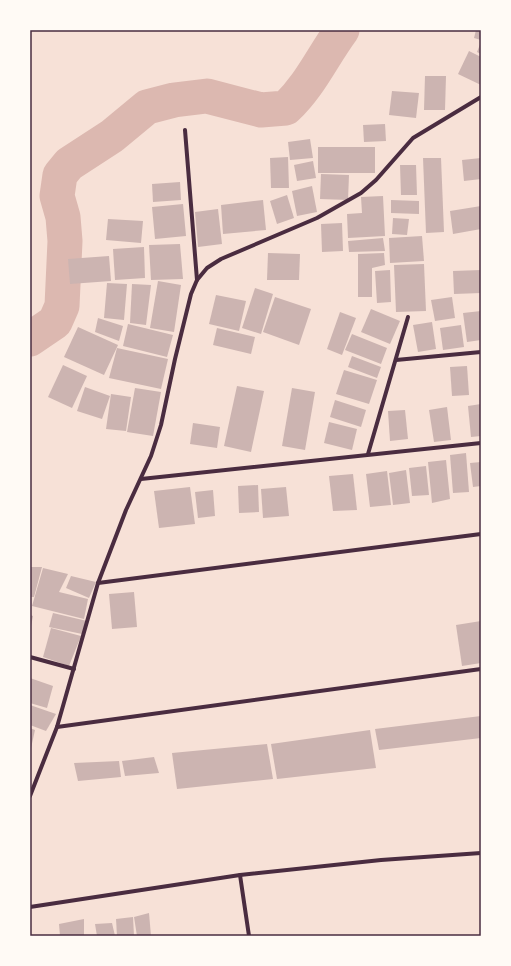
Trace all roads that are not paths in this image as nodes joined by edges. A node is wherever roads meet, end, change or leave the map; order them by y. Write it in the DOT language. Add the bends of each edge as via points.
graph roads {
  1 [pos="481,97"];
  2 [pos="185,130"];
  3 [pos="197,280"];
  4 [pos="408,317"];
  5 [pos="481,352"];
  6 [pos="396,360"];
  7 [pos="481,443"];
  8 [pos="368,454"];
  9 [pos="141,480"];
  10 [pos="481,534"];
  11 [pos="98,583"];
  12 [pos="30,657"];
  13 [pos="74,669"];
  14 [pos="481,669"];
  15 [pos="57,727"];
  16 [pos="32,782"];
  17 [pos="30,796"];
  18 [pos="481,853"];
  19 [pos="240,874"];
  20 [pos="30,907"];
  21 [pos="249,936"];
  1 -- 3 [label="street" via="413,138 361,193 317,218 221,259 207,268"];
  2 -- 3 [label="street"];
  3 -- 9 [label="street" via="191,294 161,425"];
  4 -- 6 [label="street"];
  5 -- 6 [label="street"];
  6 -- 8 [label="street"];
  7 -- 8 [label="street"];
  8 -- 9 [label="street"];
  9 -- 11 [label="street" via="126,510"];
  10 -- 11 [label="street"];
  11 -- 13 [label="street"];
  12 -- 13 [label="street"];
  13 -- 15 [label="street"];
  14 -- 15 [label="street"];
  15 -- 16 [label="street"];
  16 -- 17 [label="street"];
  18 -- 19 [label="street"];
  19 -- 20 [label="street"];
  19 -- 21 [label="street"];
}
